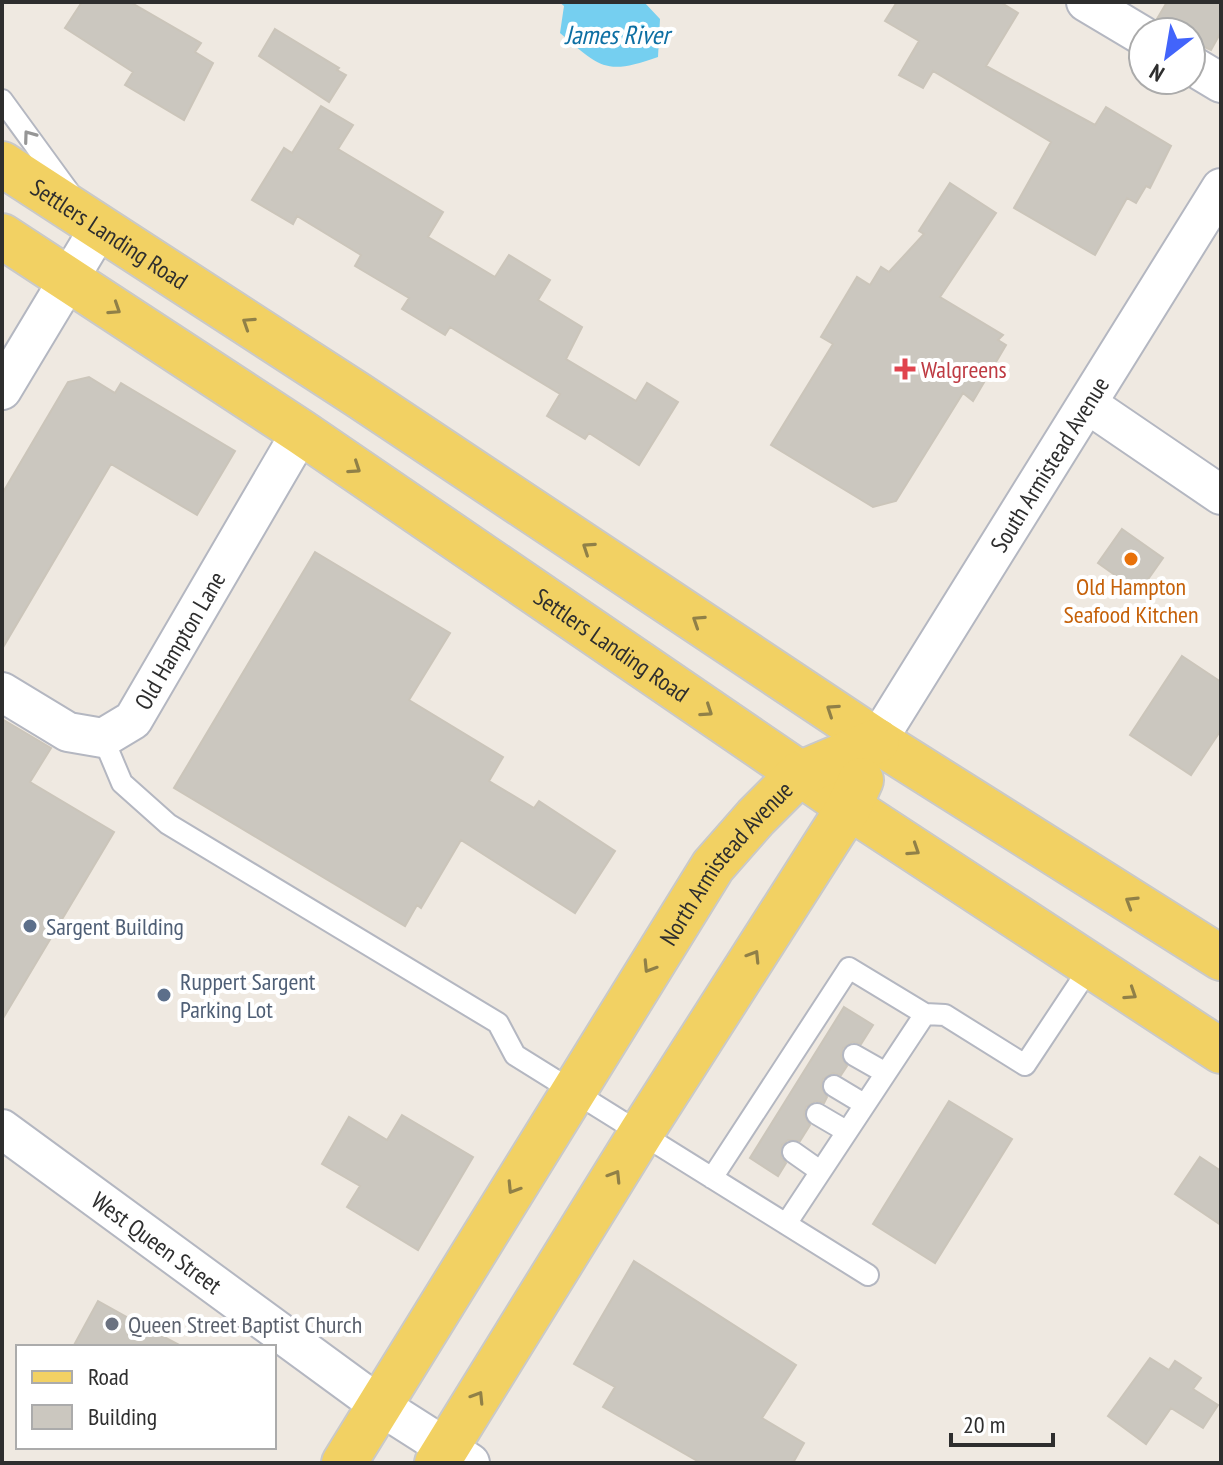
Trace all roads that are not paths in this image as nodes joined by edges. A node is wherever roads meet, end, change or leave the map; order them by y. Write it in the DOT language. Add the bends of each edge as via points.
graph roads {
  1 [pos="1086,2"];
  2 [pos="1127,26"];
  3 [pos="2,100"];
  4 [pos="2,164"];
  5 [pos="1221,188"];
  6 [pos="94,223"];
  7 [pos="2,236"];
  8 [pos="68,279"];
  9 [pos="2,390"];
  10 [pos="1089,405"];
  11 [pos="301,432"];
  12 [pos="1221,495"];
  13 [pos="2,692"];
  14 [pos="103,738"];
  15 [pos="877,741"];
  16 [pos="799,774"];
  17 [pos="849,807"];
  18 [pos="1221,958"];
  19 [pos="1090,967"];
  20 [pos="925,1014"];
  21 [pos="1221,1051"];
  22 [pos="854,1055"];
  23 [pos="884,1072"];
  24 [pos="834,1086"];
  25 [pos="573,1090"];
  26 [pos="864,1104"];
  27 [pos="817,1114"];
  28 [pos="2,1129"];
  29 [pos="846,1131"];
  30 [pos="641,1133"];
  31 [pos="793,1152"];
  32 [pos="820,1171"];
  33 [pos="712,1178"];
  34 [pos="786,1224"];
  35 [pos="868,1275"];
  36 [pos="379,1405"];
  37 [pos="451,1458"];
  38 [pos="344,1463"];
  1 -- 2 [label="street"];
  6 -- 3 [label="lane, one-way"];
  4 -- 6 [label="main road, Settlers Landing Road"];
  5 -- 10 [label="street, South Armistead Avenue"];
  6 -- 8 [label="street"];
  15 -- 6 [label="main road, Settlers Landing Road, one-way"];
  7 -- 8 [label="main road, Settlers Landing Road"];
  8 -- 9 [label="street"];
  8 -- 11 [label="main road, Settlers Landing Road, one-way"];
  10 -- 12 [label="street"];
  10 -- 15 [label="street, South Armistead Avenue"];
  11 -- 14 [label="street, Old Hampton Lane" via="133,720"];
  11 -- 16 [label="main road, Settlers Landing Road, one-way"];
  13 -- 14 [label="street" via="68,732"];
  14 -- 25 [label="lane" via="122,783 168,824 498,1023 515,1055"];
  15 -- 16 [label="main road, North Armistead Avenue"];
  15 -- 17 [label="main road"];
  18 -- 15 [label="main road, Settlers Landing Road, one-way"];
  16 -- 17 [label="main road, Settlers Landing Road"];
  16 -- 25 [label="main road, North Armistead Avenue, one-way" via="713,866"];
  17 -- 19 [label="main road, Settlers Landing Road, one-way"];
  30 -- 17 [label="main road, one-way"];
  19 -- 20 [label="lane" via="1025,1065 945,1015"];
  19 -- 21 [label="main road, Settlers Landing Road, one-way"];
  20 -- 23 [label="lane"];
  20 -- 33 [label="lane" via="849,968 817,1032 756,1128"];
  22 -- 23 [label="lane"];
  23 -- 26 [label="lane"];
  24 -- 26 [label="lane"];
  25 -- 30 [label="lane"];
  25 -- 36 [label="main road, North Armistead Avenue, one-way"];
  26 -- 29 [label="lane"];
  27 -- 29 [label="lane"];
  28 -- 36 [label="street, West Queen Street"];
  29 -- 32 [label="lane"];
  30 -- 33 [label="lane"];
  37 -- 30 [label="main road, one-way"];
  31 -- 32 [label="lane"];
  32 -- 34 [label="lane"];
  33 -- 34 [label="lane"];
  34 -- 35 [label="lane"];
  36 -- 37 [label="street, West Queen Street"];
  36 -- 38 [label="main road, North Armistead Avenue"];
}
